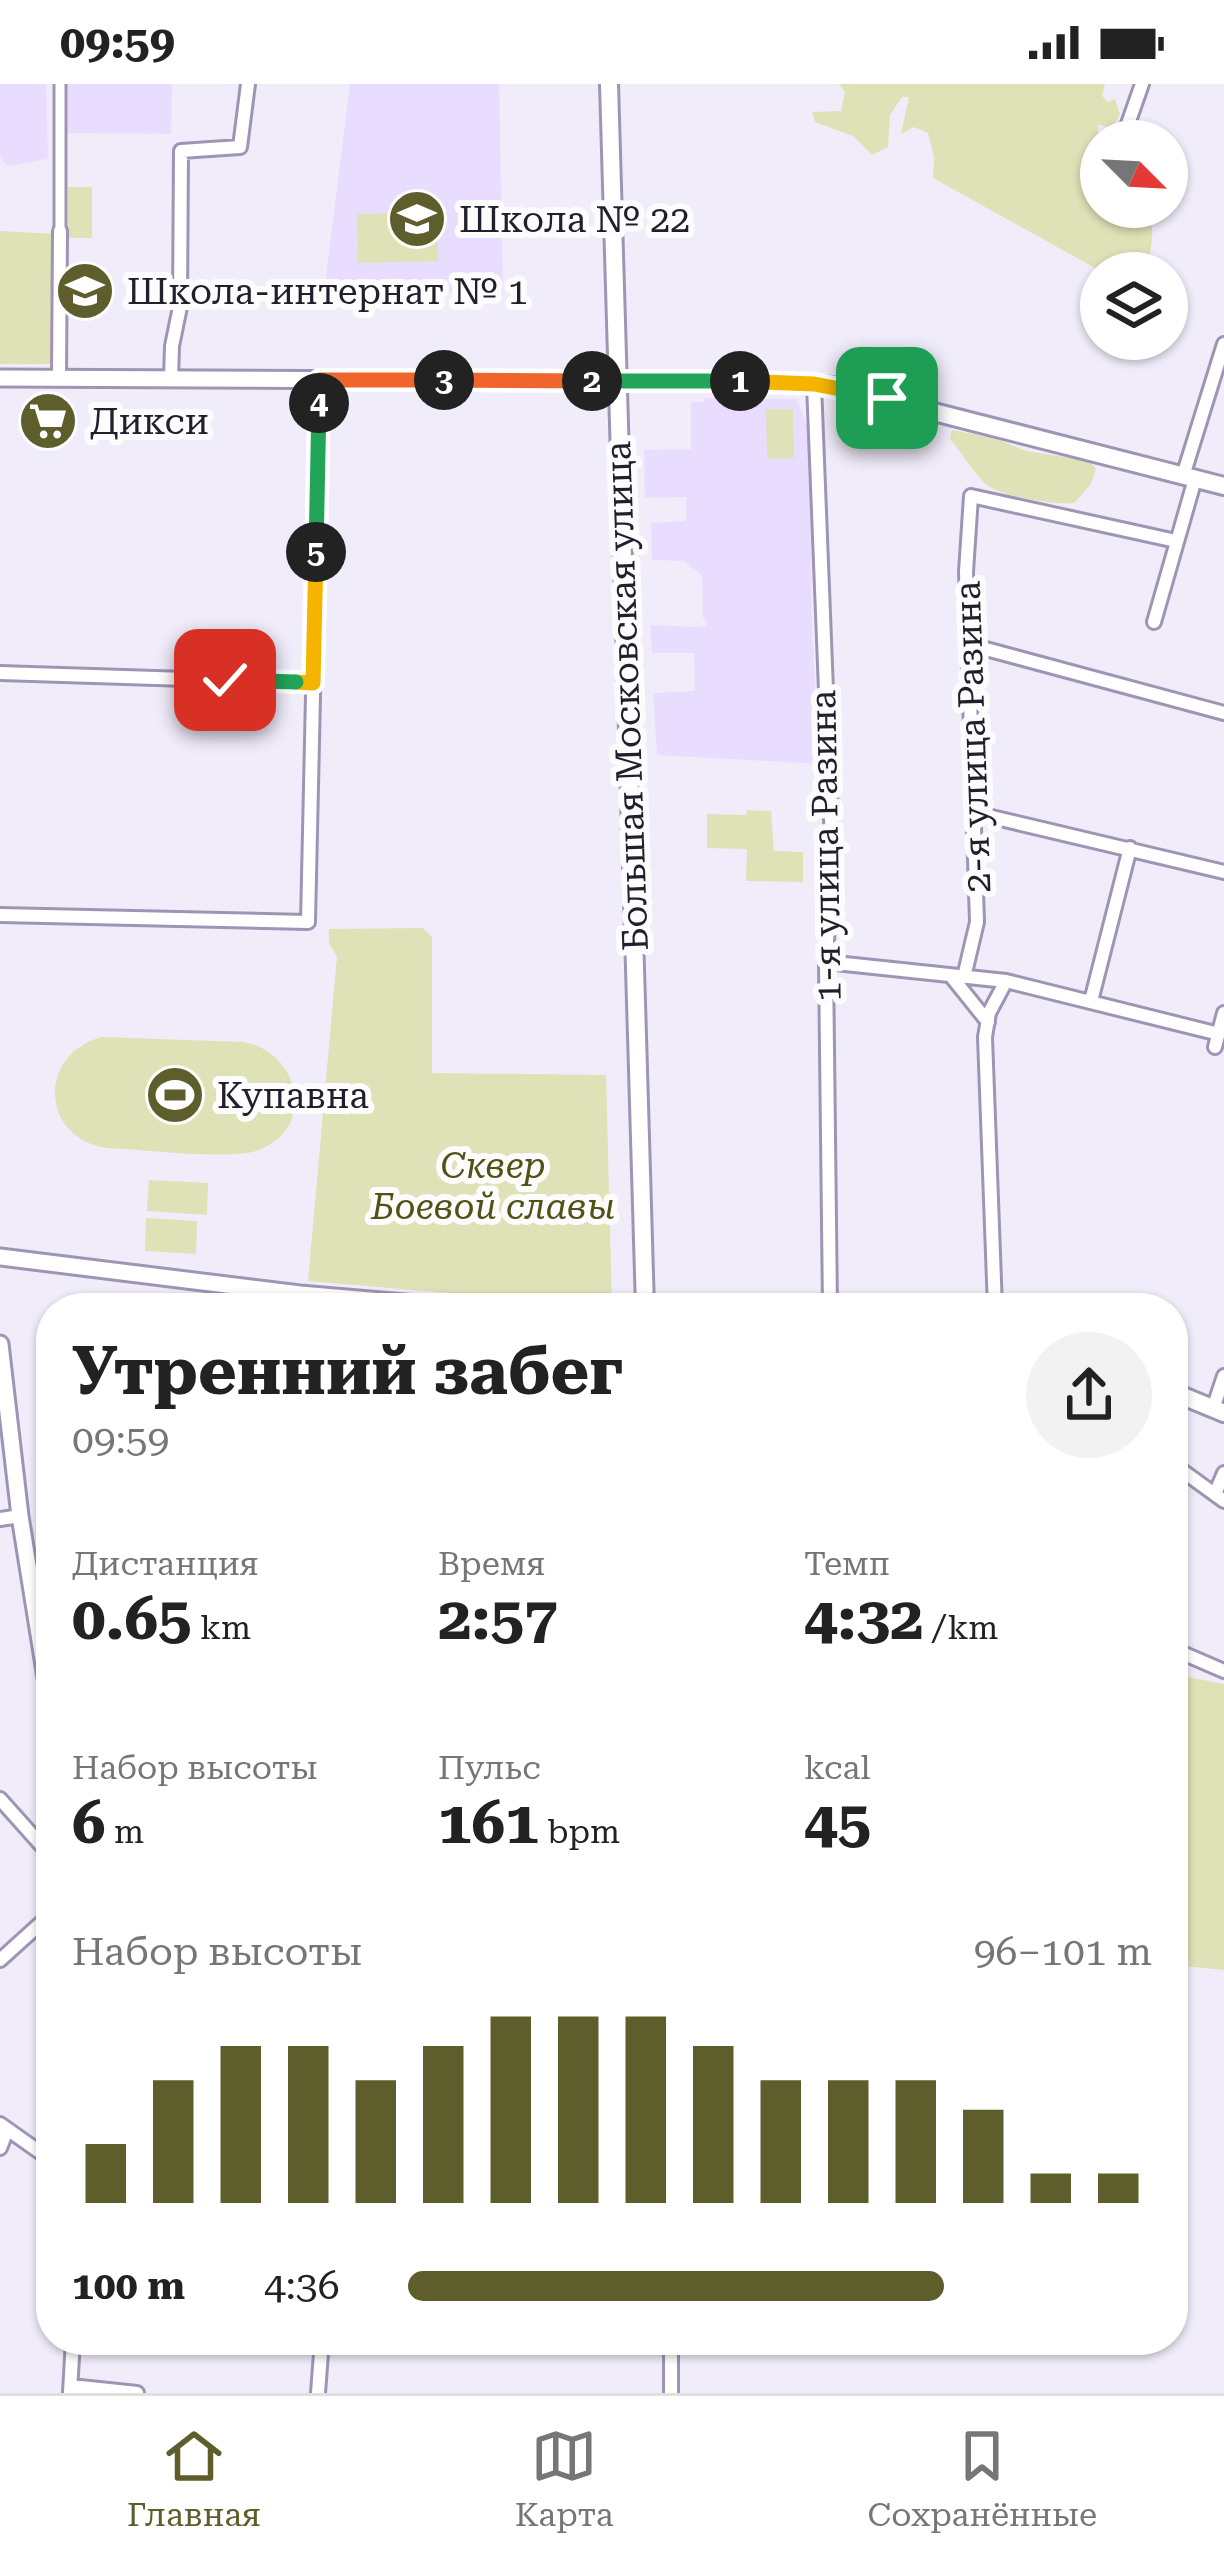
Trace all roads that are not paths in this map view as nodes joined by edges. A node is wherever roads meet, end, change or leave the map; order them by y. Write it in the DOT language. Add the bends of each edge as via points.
graph roads {
  1 [pos="61,84"];
  2 [pos="248,84"];
  3 [pos="609,84"];
  4 [pos="1142,84"];
  5 [pos="1129,120"];
  6 [pos="60,231"];
  7 [pos="1224,344"];
  8 [pos="0,378"];
  9 [pos="59,378"];
  10 [pos="171,379"];
  11 [pos="320,380"];
  12 [pos="616,381"];
  13 [pos="814,384"];
  14 [pos="1189,477"];
  15 [pos="1224,486"];
  16 [pos="1176,541"];
  17 [pos="1154,622"];
  18 [pos="971,645"];
  19 [pos="0,673"];
  20 [pos="313,683"];
  21 [pos="1224,713"];
  22 [pos="975,813"];
  23 [pos="1130,848"];
  24 [pos="1224,872"];
  25 [pos="0,915"];
  26 [pos="826,962"];
  27 [pos="958,976"];
  28 [pos="1006,981"];
  29 [pos="1091,1001"];
  30 [pos="1224,1013"];
  31 [pos="988,1022"];
  32 [pos="0,1257"];
  33 [pos="292,1293"];
  34 [pos="645,1293"];
  35 [pos="830,1293"];
  36 [pos="994,1293"];
  37 [pos="0,1344"];
  38 [pos="1224,1376"];
  39 [pos="1188,1398"];
  40 [pos="1219,1411"];
  41 [pos="1224,1474"];
  42 [pos="1188,1475"];
  43 [pos="1220,1497"];
  44 [pos="20,1516"];
  45 [pos="0,1519"];
  46 [pos="36,1616"];
  47 [pos="1188,1655"];
  48 [pos="1224,1671"];
  49 [pos="0,1799"];
  50 [pos="36,1839"];
  51 [pos="36,1928"];
  52 [pos="0,1960"];
  53 [pos="4,2127"];
  54 [pos="0,2148"];
  55 [pos="36,2149"];
  56 [pos="73,2355"];
  57 [pos="321,2355"];
  58 [pos="671,2355"];
  59 [pos="70,2390"];
  60 [pos="137,2393"];
  61 [pos="318,2393"];
  62 [pos="671,2393"];
  1 -- 6 [label="street"];
  2 -- 10 [label="street" via="240,147 181,152"];
  3 -- 12 [label="main road, Большая Московская улица"];
  4 -- 5 [label="street"];
  6 -- 9 [label="street"];
  7 -- 14 [label="street"];
  8 -- 9 [label="street"];
  9 -- 10 [label="street"];
  10 -- 11 [label="street"];
  11 -- 12 [label="street"];
  11 -- 20 [label="street"];
  12 -- 13 [label="main road"];
  12 -- 34 [label="main road, Большая Московская улица"];
  13 -- 14 [label="main road"];
  13 -- 26 [label="street, 1-я улица Разина" via="832,844"];
  14 -- 15 [label="main road"];
  14 -- 16 [label="street"];
  16 -- 17 [label="street"];
  16 -- 18 [label="street, 2-я улица Разина" via="971,496"];
  18 -- 21 [label="street"];
  18 -- 22 [label="street, 2-я улица Разина"];
  19 -- 20 [label="street"];
  20 -- 25 [label="street" via="308,922"];
  22 -- 23 [label="street"];
  22 -- 27 [label="street, 2-я улица Разина" via="977,922"];
  23 -- 24 [label="street"];
  23 -- 29 [label="street"];
  26 -- 27 [label="street"];
  26 -- 35 [label="street, 1-я улица Разина"];
  27 -- 28 [label="street"];
  27 -- 31 [label="street"];
  28 -- 29 [label="street"];
  28 -- 31 [label="street"];
  29 -- 30 [label="street" via="1217,1040"];
  31 -- 36 [label="street"];
  32 -- 33 [label="street"];
  37 -- 44 [label="street"];
  38 -- 40 [label="street"];
  39 -- 40 [label="main road"];
  41 -- 43 [label="street"];
  42 -- 43 [label="street"];
  44 -- 45 [label="street"];
  44 -- 46 [label="street"];
  47 -- 48 [label="street"];
  49 -- 50 [label="street"];
  51 -- 52 [label="street"];
  53 -- 54 [label="street"];
  53 -- 55 [label="street"];
  56 -- 59 [label="street"];
  57 -- 61 [label="street"];
  58 -- 62 [label="street"];
  59 -- 60 [label="street"];
}
